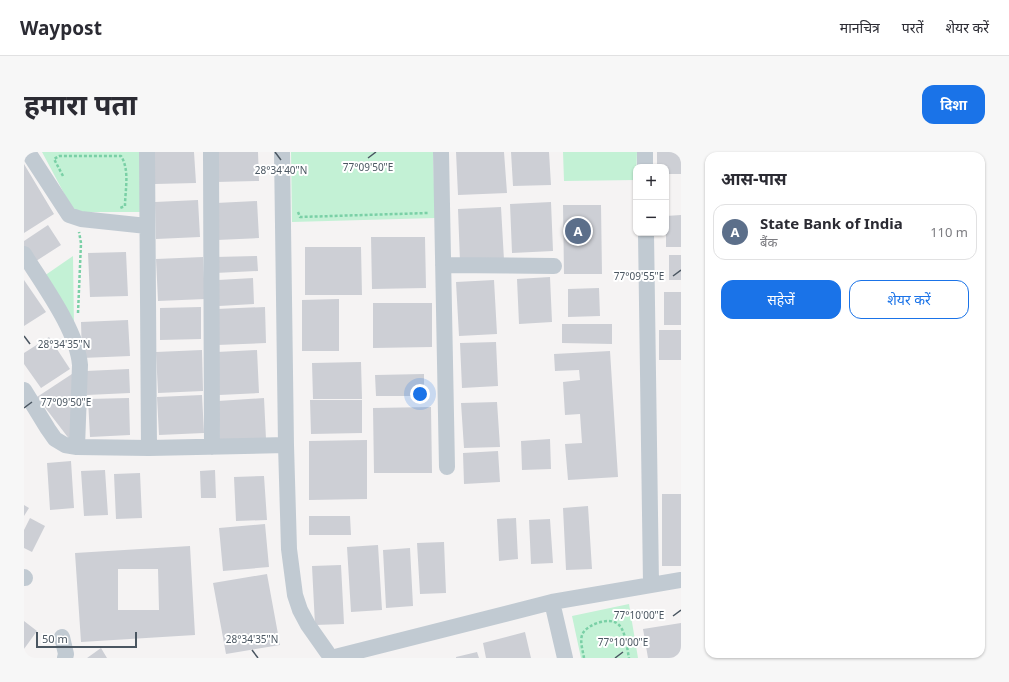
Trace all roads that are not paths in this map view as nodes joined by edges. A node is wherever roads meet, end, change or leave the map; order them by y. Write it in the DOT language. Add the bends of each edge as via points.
graph roads {
  1 [pos="28,152"];
  2 [pos="147,152"];
  3 [pos="211,152"];
  4 [pos="282,152"];
  5 [pos="441,152"];
  6 [pos="645,152"];
  7 [pos="645,164"];
  8 [pos="147,226"];
  9 [pos="646,236"];
  10 [pos="24,254"];
  11 [pos="443,265"];
  12 [pos="554,266"];
  13 [pos="24,390"];
  14 [pos="286,445"];
  15 [pos="77,447"];
  16 [pos="212,447"];
  17 [pos="149,448"];
  18 [pos="447,467"];
  19 [pos="681,580"];
  20 [pos="651,584"];
  21 [pos="552,602"];
  22 [pos="62,637"];
  23 [pos="329,655"];
  24 [pos="65,658"];
  25 [pos="565,658"];
  1 -- 8 [label="street" via="69,215"];
  2 -- 8 [label="street"];
  3 -- 16 [label="street"];
  4 -- 14 [label="street"];
  5 -- 11 [label="street"];
  6 -- 7 [label="street"];
  8 -- 17 [label="street"];
  9 -- 20 [label="street"];
  10 -- 15 [label="street" via="75,342 79,354"];
  11 -- 12 [label="street"];
  11 -- 18 [label="street"];
  13 -- 15 [label="street" via="55,439 65,445"];
  14 -- 16 [label="street"];
  14 -- 23 [label="street" via="289,549 295,595 308,624"];
  15 -- 17 [label="street"];
  16 -- 17 [label="street"];
  19 -- 20 [label="street"];
  20 -- 21 [label="street"];
  21 -- 23 [label="street"];
  21 -- 25 [label="street"];
  22 -- 24 [label="street"];
}
